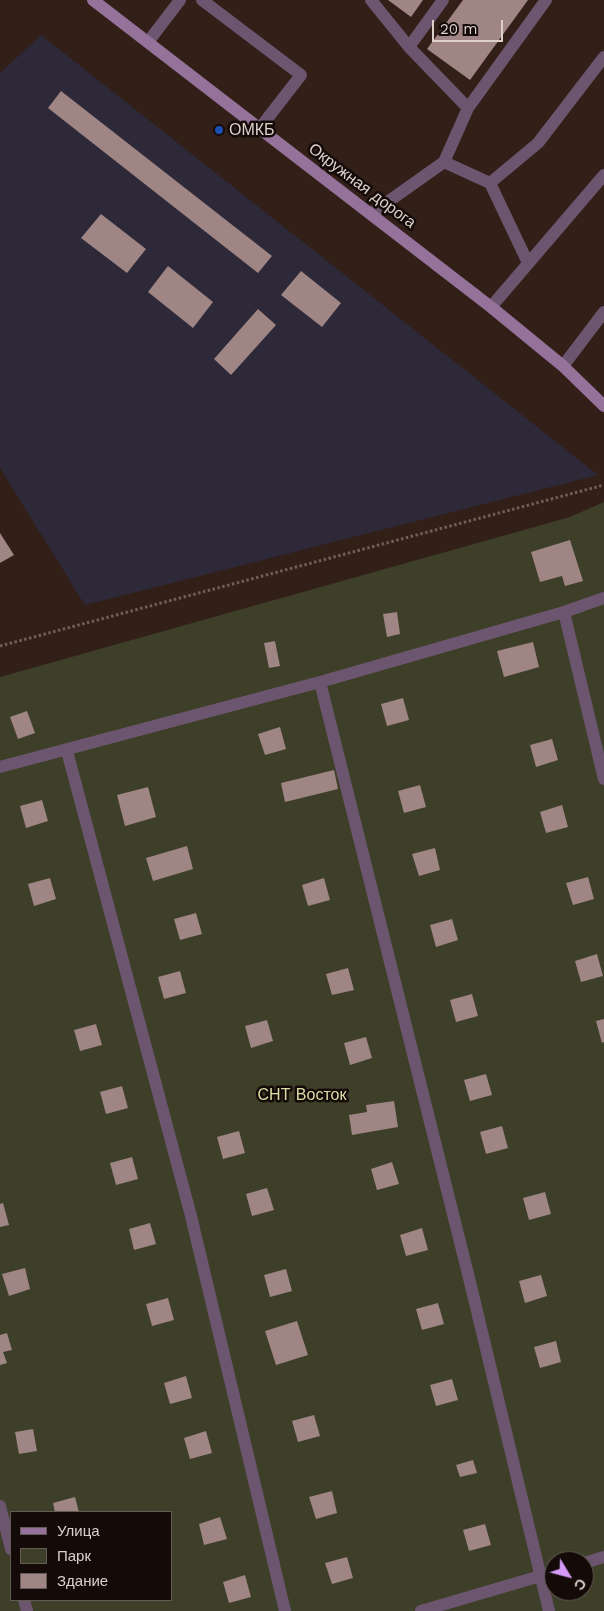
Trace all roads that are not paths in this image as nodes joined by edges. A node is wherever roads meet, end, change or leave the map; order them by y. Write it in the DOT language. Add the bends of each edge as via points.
graph roads {
  1 [pos="93,0"];
  2 [pos="180,0"];
  3 [pos="202,0"];
  4 [pos="371,0"];
  5 [pos="443,0"];
  6 [pos="546,0"];
  7 [pos="148,42"];
  8 [pos="409,47"];
  9 [pos="604,57"];
  10 [pos="468,108"];
  11 [pos="260,128"];
  12 [pos="444,162"];
  13 [pos="604,176"];
  14 [pos="490,183"];
  15 [pos="372,213"];
  16 [pos="528,264"];
  17 [pos="492,307"];
  18 [pos="604,312"];
  19 [pos="563,366"];
  20 [pos="604,406"];
  21 [pos="604,598"];
  22 [pos="564,612"];
  23 [pos="320,682"];
  24 [pos="67,751"];
  25 [pos="0,767"];
  26 [pos="604,779"];
  27 [pos="0,1506"];
  28 [pos="10,1545"];
  29 [pos="544,1575"];
  30 [pos="540,1576"];
  31 [pos="284,1611"];
  32 [pos="421,1611"];
  33 [pos="548,1611"];
  1 -- 7 [label="main road, Окружная дорога"];
  2 -- 7 [label="lane"];
  3 -- 11 [label="lane" via="300,75"];
  4 -- 8 [label="lane"];
  5 -- 8 [label="lane"];
  6 -- 10 [label="lane"];
  7 -- 11 [label="main road, Окружная дорога"];
  8 -- 10 [label="lane"];
  9 -- 14 [label="lane" via="538,143"];
  10 -- 12 [label="lane"];
  11 -- 15 [label="main road, Окружная дорога"];
  12 -- 14 [label="lane"];
  12 -- 15 [label="lane"];
  13 -- 16 [label="lane"];
  14 -- 16 [label="lane"];
  15 -- 17 [label="main road, Окружная дорога"];
  16 -- 17 [label="lane"];
  17 -- 19 [label="main road, Окружная дорога"];
  18 -- 19 [label="lane"];
  19 -- 20 [label="main road, Окружная дорога"];
  21 -- 22 [label="lane"];
  22 -- 23 [label="lane"];
  22 -- 26 [label="lane"];
  23 -- 24 [label="lane"];
  23 -- 30 [label="lane" via="468,1272"];
  24 -- 25 [label="lane"];
  24 -- 31 [label="lane" via="191,1216"];
  27 -- 28 [label="lane"];
  29 -- 30 [label="lane"];
  30 -- 32 [label="lane"];
  30 -- 33 [label="lane"];
}
